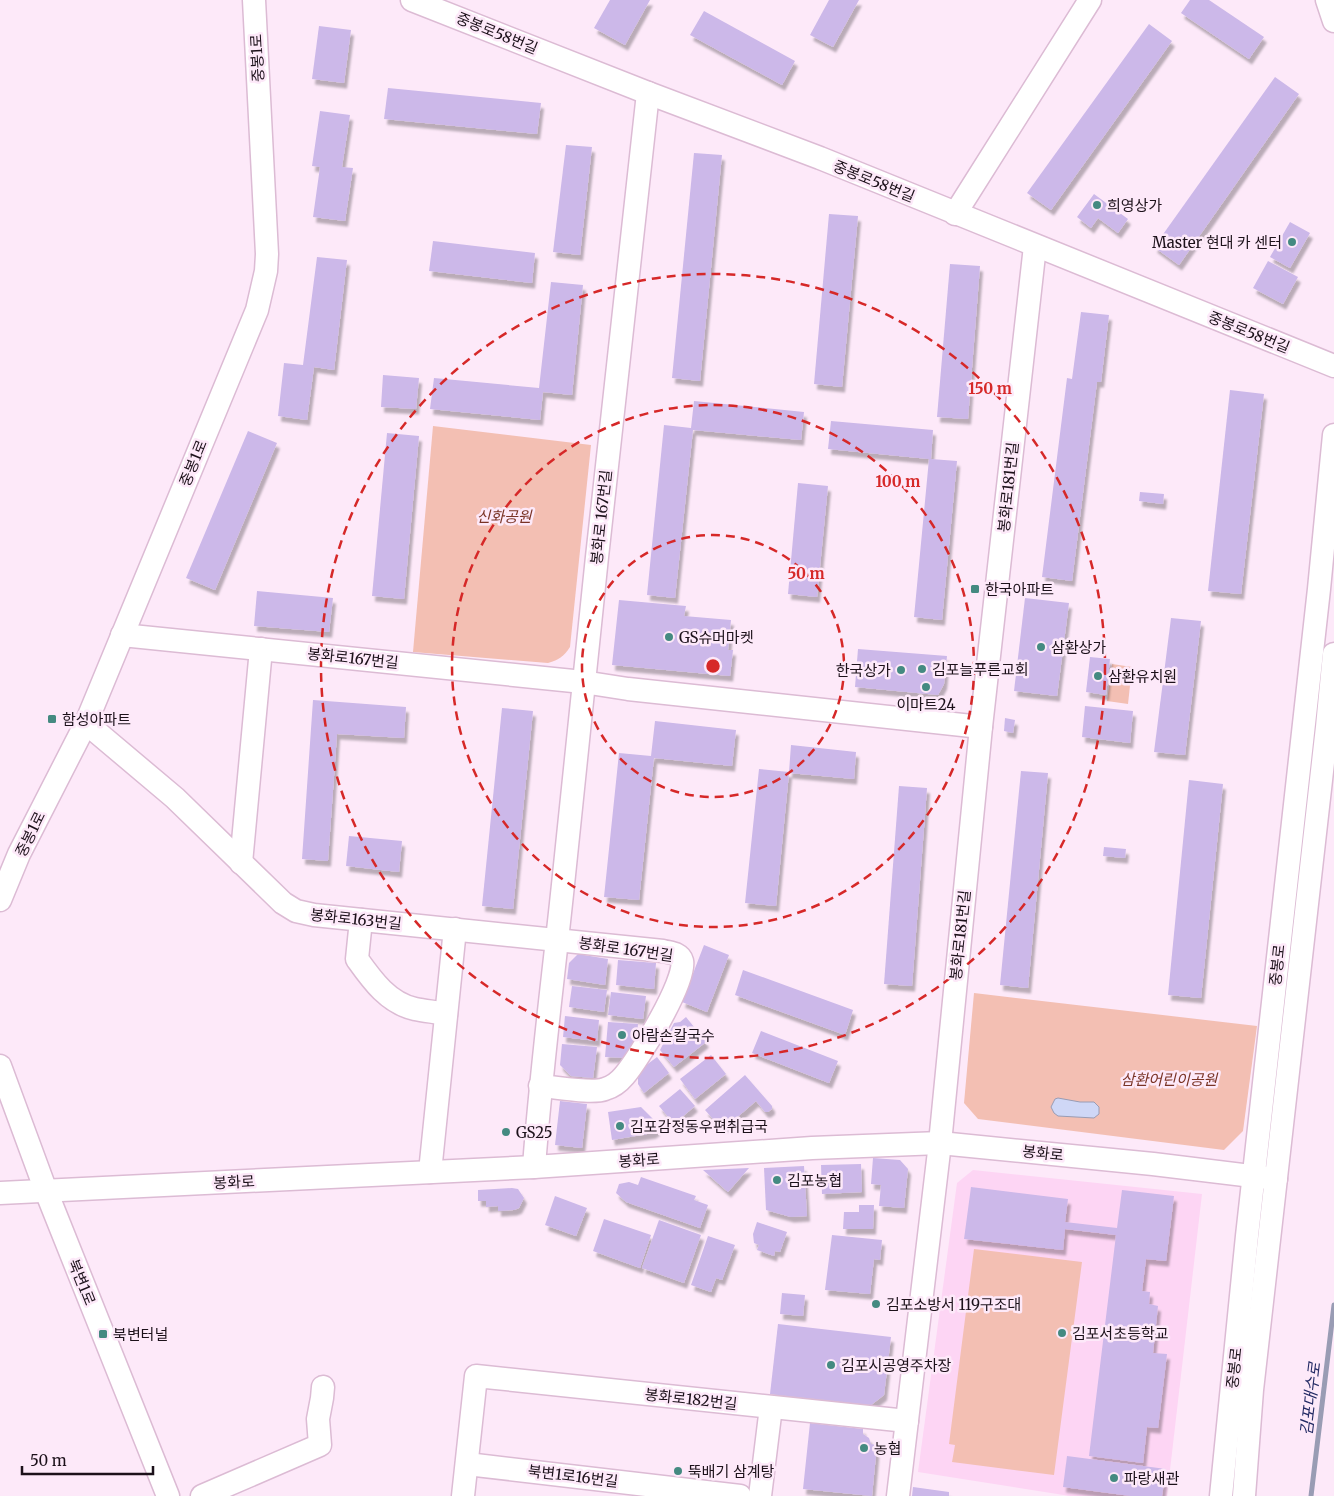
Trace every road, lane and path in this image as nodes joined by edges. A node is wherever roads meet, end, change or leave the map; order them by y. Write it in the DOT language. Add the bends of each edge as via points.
graph roads {
  1 [pos="254,0"];
  2 [pos="412,0"];
  3 [pos="1090,0"];
  4 [pos="1327,0"];
  5 [pos="1334,21"];
  6 [pos="648,93"];
  7 [pos="955,214"];
  8 [pos="1035,246"];
  9 [pos="1334,366"];
  10 [pos="1334,434"];
  11 [pos="122,635"];
  12 [pos="261,649"];
  13 [pos="1334,654"];
  14 [pos="583,682"];
  15 [pos="86,723"];
  16 [pos="981,727"];
  17 [pos="241,863"];
  18 [pos="0,900"];
  19 [pos="361,920"];
  20 [pos="455,930"];
  21 [pos="557,941"];
  22 [pos="446,1014"];
  23 [pos="0,1066"];
  24 [pos="540,1086"];
  25 [pos="5,1092"];
  26 [pos="940,1143"];
  27 [pos="534,1167"];
  28 [pos="430,1172"];
  29 [pos="1265,1178"];
  30 [pos="46,1191"];
  31 [pos="0,1193"];
  32 [pos="323,1387"];
  33 [pos="771,1407"];
  34 [pos="907,1421"];
  35 [pos="467,1464"];
  36 [pos="168,1496"];
  37 [pos="202,1496"];
  38 [pos="463,1496"];
  39 [pos="740,1496"];
  40 [pos="760,1496"];
  41 [pos="898,1496"];
  42 [pos="1221,1496"];
  43 [pos="1244,1496"];
  1 -- 11 [label="street, 중봉1로" via="266,271 257,310"];
  2 -- 6 [label="street, 중봉로58번길"];
  3 -- 7 [label="street"];
  4 -- 5 [label="street"];
  6 -- 7 [label="street, 중봉로58번길" via="820,158"];
  6 -- 14 [label="street, 봉화로 167번길"];
  7 -- 8 [label="street, 중봉로58번길"];
  8 -- 9 [label="street, 중봉로58번길"];
  8 -- 16 [label="street, 봉화로181번길"];
  10 -- 29 [label="street, 중봉로"];
  11 -- 12 [label="street, 봉화로167번길"];
  11 -- 15 [label="street, 중봉1로"];
  12 -- 14 [label="street, 봉화로167번길"];
  12 -- 17 [label="street"];
  13 -- 29 [label="street, 중봉로" via="1327,727"];
  14 -- 16 [label="street"];
  14 -- 21 [label="street, 봉화로 167번길"];
  15 -- 17 [label="street, 봉화로163번길" via="175,798"];
  15 -- 18 [label="street, 중봉1로"];
  16 -- 26 [label="street, 봉화로181번길"];
  17 -- 19 [label="street, 봉화로163번길" via="290,908 314,915"];
  19 -- 20 [label="street, 봉화로163번길"];
  19 -- 22 [label="street" via="357,958 374,982 400,1004"];
  20 -- 21 [label="street, 봉화로163번길"];
  20 -- 22 [label="street"];
  21 -- 24 [label="street, 봉화로 167번길"];
  21 -- 24 [label="street, 봉화로 167번길" via="663,951 676,954 683,962 681,974 654,1034 623,1077 604,1090"];
  22 -- 28 [label="street"];
  23 -- 25 [label="street, 북변1로"];
  24 -- 27 [label="street, 봉화로 167번길"];
  25 -- 30 [label="street, 북변1로"];
  26 -- 27 [label="street, 봉화로" via="812,1148"];
  26 -- 29 [label="street, 봉화로"];
  26 -- 34 [label="street"];
  27 -- 28 [label="street, 봉화로"];
  28 -- 30 [label="street, 봉화로"];
  29 -- 42 [label="street, 중봉로"];
  29 -- 43 [label="street, 중봉로"];
  30 -- 31 [label="street, 봉화로"];
  30 -- 36 [label="street, 북변1로"];
  32 -- 37 [label="street" via="318,1419 320,1445"];
  33 -- 34 [label="street, 봉화로182번길"];
  33 -- 35 [label="street, 봉화로182번길" via="476,1376"];
  33 -- 40 [label="street"];
  34 -- 41 [label="street"];
  35 -- 38 [label="street"];
  35 -- 39 [label="street, 북변1로16번길"];
}
